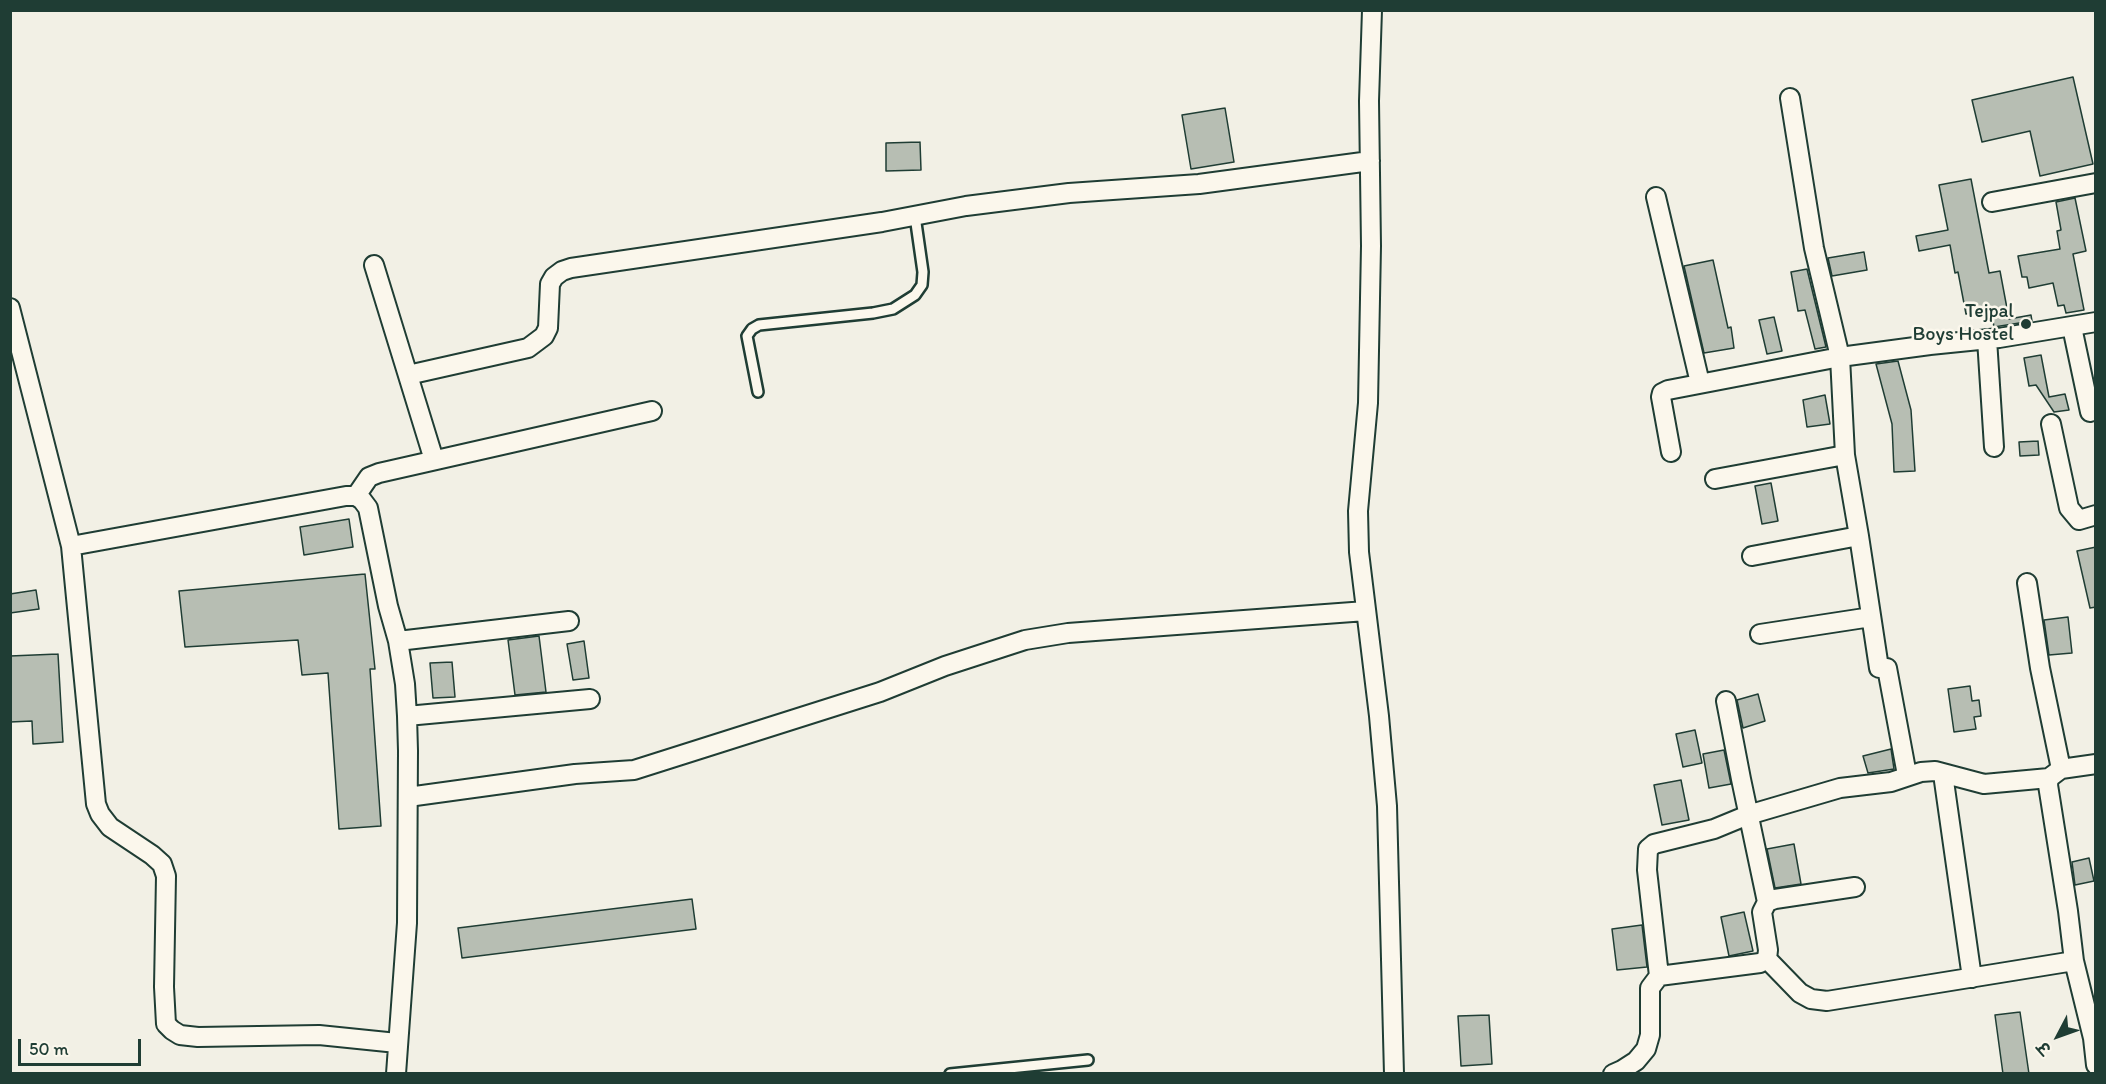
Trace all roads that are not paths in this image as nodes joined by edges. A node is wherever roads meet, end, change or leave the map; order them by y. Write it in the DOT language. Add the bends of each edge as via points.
graph roads {
  1 [pos="1372,10"];
  2 [pos="1790,98"];
  3 [pos="1370,161"];
  4 [pos="2096,183"];
  5 [pos="1656,197"];
  6 [pos="1992,202"];
  7 [pos="915,216"];
  8 [pos="374,265"];
  9 [pos="10,308"];
  10 [pos="2096,322"];
  11 [pos="2072,327"];
  12 [pos="1988,339"];
  13 [pos="1840,357"];
  14 [pos="408,375"];
  15 [pos="1700,384"];
  16 [pos="758,392"];
  17 [pos="652,411"];
  18 [pos="2090,412"];
  19 [pos="2050,424"];
  20 [pos="1994,447"];
  21 [pos="1671,452"];
  22 [pos="1845,455"];
  23 [pos="434,460"];
  24 [pos="1715,480"];
  25 [pos="356,496"];
  26 [pos="2096,515"];
  27 [pos="1859,536"];
  28 [pos="71,546"];
  29 [pos="1752,556"];
  30 [pos="2027,583"];
  31 [pos="1366,611"];
  32 [pos="1871,617"];
  33 [pos="569,621"];
  34 [pos="1760,634"];
  35 [pos="398,641"];
  36 [pos="591,699"];
  37 [pos="1726,701"];
  38 [pos="407,716"];
  39 [pos="2096,764"];
  40 [pos="2055,773"];
  41 [pos="1943,774"];
  42 [pos="1908,776"];
  43 [pos="408,797"];
  44 [pos="1748,815"];
  45 [pos="1855,887"];
  46 [pos="1767,902"];
  47 [pos="1767,959"];
  48 [pos="2074,961"];
  49 [pos="1659,976"];
  50 [pos="1972,978"];
  51 [pos="2094,1038"];
  52 [pos="397,1043"];
  53 [pos="1088,1060"];
  54 [pos="2096,1065"];
  55 [pos="396,1074"];
  56 [pos="950,1074"];
  57 [pos="1394,1074"];
  58 [pos="1613,1074"];
  1 -- 3 [label="street"];
  2 -- 13 [label="street" via="1814,248"];
  3 -- 7 [label="street" via="1199,184 1057,194"];
  3 -- 31 [label="street" via="1368,404 1358,511"];
  4 -- 6 [label="street"];
  5 -- 15 [label="street"];
  7 -- 14 [label="street" via="562,271 550,284 548,328 528,348"];
  7 -- 16 [label="lane" via="923,272 922,285 915,295 893,309 752,329 747,336"];
  8 -- 14 [label="street"];
  9 -- 28 [label="street"];
  10 -- 11 [label="street"];
  11 -- 12 [label="street"];
  11 -- 18 [label="street"];
  12 -- 13 [label="street"];
  12 -- 20 [label="street"];
  13 -- 15 [label="street"];
  13 -- 22 [label="street"];
  14 -- 23 [label="street"];
  15 -- 21 [label="street" via="1662,393"];
  17 -- 23 [label="street"];
  19 -- 26 [label="street" via="2069,508 2079,520"];
  22 -- 24 [label="street"];
  22 -- 27 [label="street"];
  23 -- 25 [label="street" via="369,477"];
  25 -- 28 [label="street"];
  25 -- 35 [label="street" via="368,508"];
  27 -- 29 [label="street"];
  27 -- 32 [label="street"];
  28 -- 52 [label="street" via="96,804 110,827 162,864 165,876 166,1024 180,1035 189,1036 319,1035"];
  30 -- 40 [label="street"];
  31 -- 43 [label="street" via="1068,633 1024,640 880,692 634,770 575,774"];
  31 -- 57 [label="street" via="1387,806"];
  32 -- 34 [label="street"];
  32 -- 42 [label="street"];
  33 -- 35 [label="street"];
  35 -- 38 [label="street"];
  36 -- 38 [label="street"];
  37 -- 44 [label="street"];
  38 -- 43 [label="street"];
  39 -- 40 [label="street"];
  40 -- 41 [label="street" via="1984,784"];
  40 -- 48 [label="street" via="2048,785"];
  41 -- 42 [label="street" via="1930,771"];
  41 -- 50 [label="street"];
  42 -- 44 [label="street" via="1840,788"];
  43 -- 52 [label="street" via="407,923"];
  44 -- 46 [label="street"];
  44 -- 49 [label="street" via="1648,849"];
  45 -- 46 [label="street"];
  46 -- 47 [label="street" via="1762,912"];
  47 -- 49 [label="street"];
  47 -- 50 [label="street" via="1811,999 1827,1000"];
  48 -- 50 [label="street"];
  48 -- 51 [label="street"];
  49 -- 58 [label="street" via="1650,988 1650,1035 1646,1049 1636,1061"];
  51 -- 54 [label="street"];
  52 -- 55 [label="street"];
  53 -- 56 [label="lane"];
}
